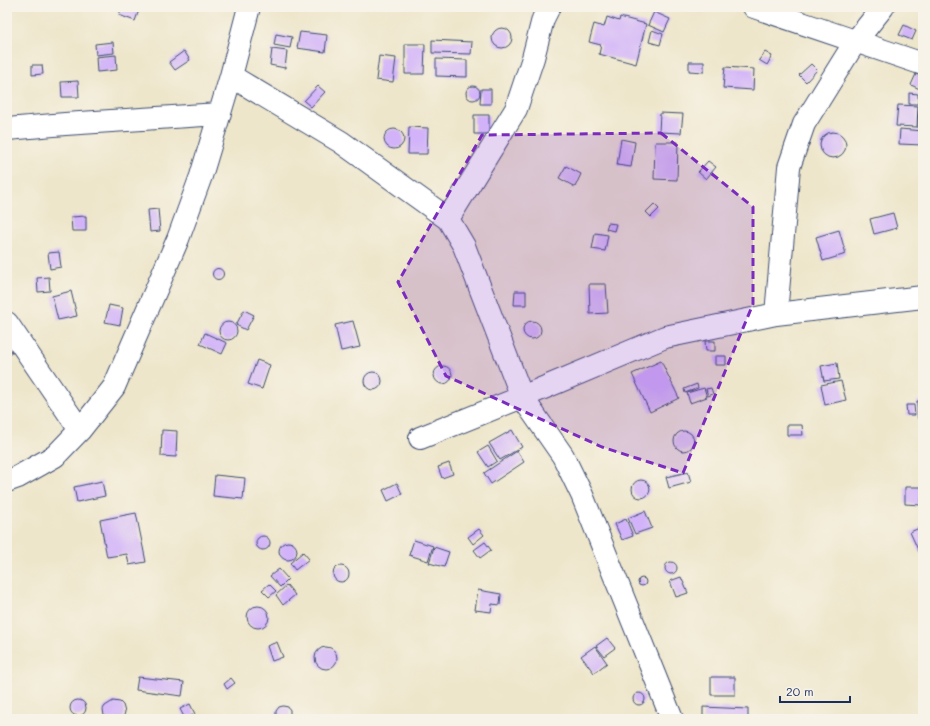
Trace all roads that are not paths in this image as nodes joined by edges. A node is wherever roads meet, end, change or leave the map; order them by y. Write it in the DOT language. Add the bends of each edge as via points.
graph roads {
  1 [pos="249,7"];
  2 [pos="549,7"];
  3 [pos="754,7"];
  4 [pos="883,7"];
  5 [pos="855,42"];
  6 [pos="923,64"];
  7 [pos="231,76"];
  8 [pos="219,114"];
  9 [pos="7,129"];
  10 [pos="448,219"];
  11 [pos="923,297"];
  12 [pos="776,314"];
  13 [pos="7,322"];
  14 [pos="522,397"];
  15 [pos="80,430"];
  16 [pos="420,438"];
  17 [pos="7,481"];
  18 [pos="672,719"];
  1 -- 7 [label="street"];
  2 -- 10 [label="street" via="543,19 516,109"];
  3 -- 5 [label="street"];
  4 -- 5 [label="street"];
  5 -- 6 [label="street"];
  5 -- 12 [label="street" via="804,124 789,167"];
  7 -- 8 [label="street"];
  7 -- 10 [label="street" via="341,142"];
  8 -- 9 [label="street"];
  8 -- 15 [label="street" via="201,176 178,239 114,387"];
  10 -- 14 [label="street" via="464,246"];
  11 -- 12 [label="street"];
  12 -- 14 [label="street" via="665,337"];
  13 -- 15 [label="street"];
  14 -- 16 [label="street"];
  14 -- 18 [label="street" via="563,456 582,495"];
  15 -- 17 [label="street" via="55,456"];
}
